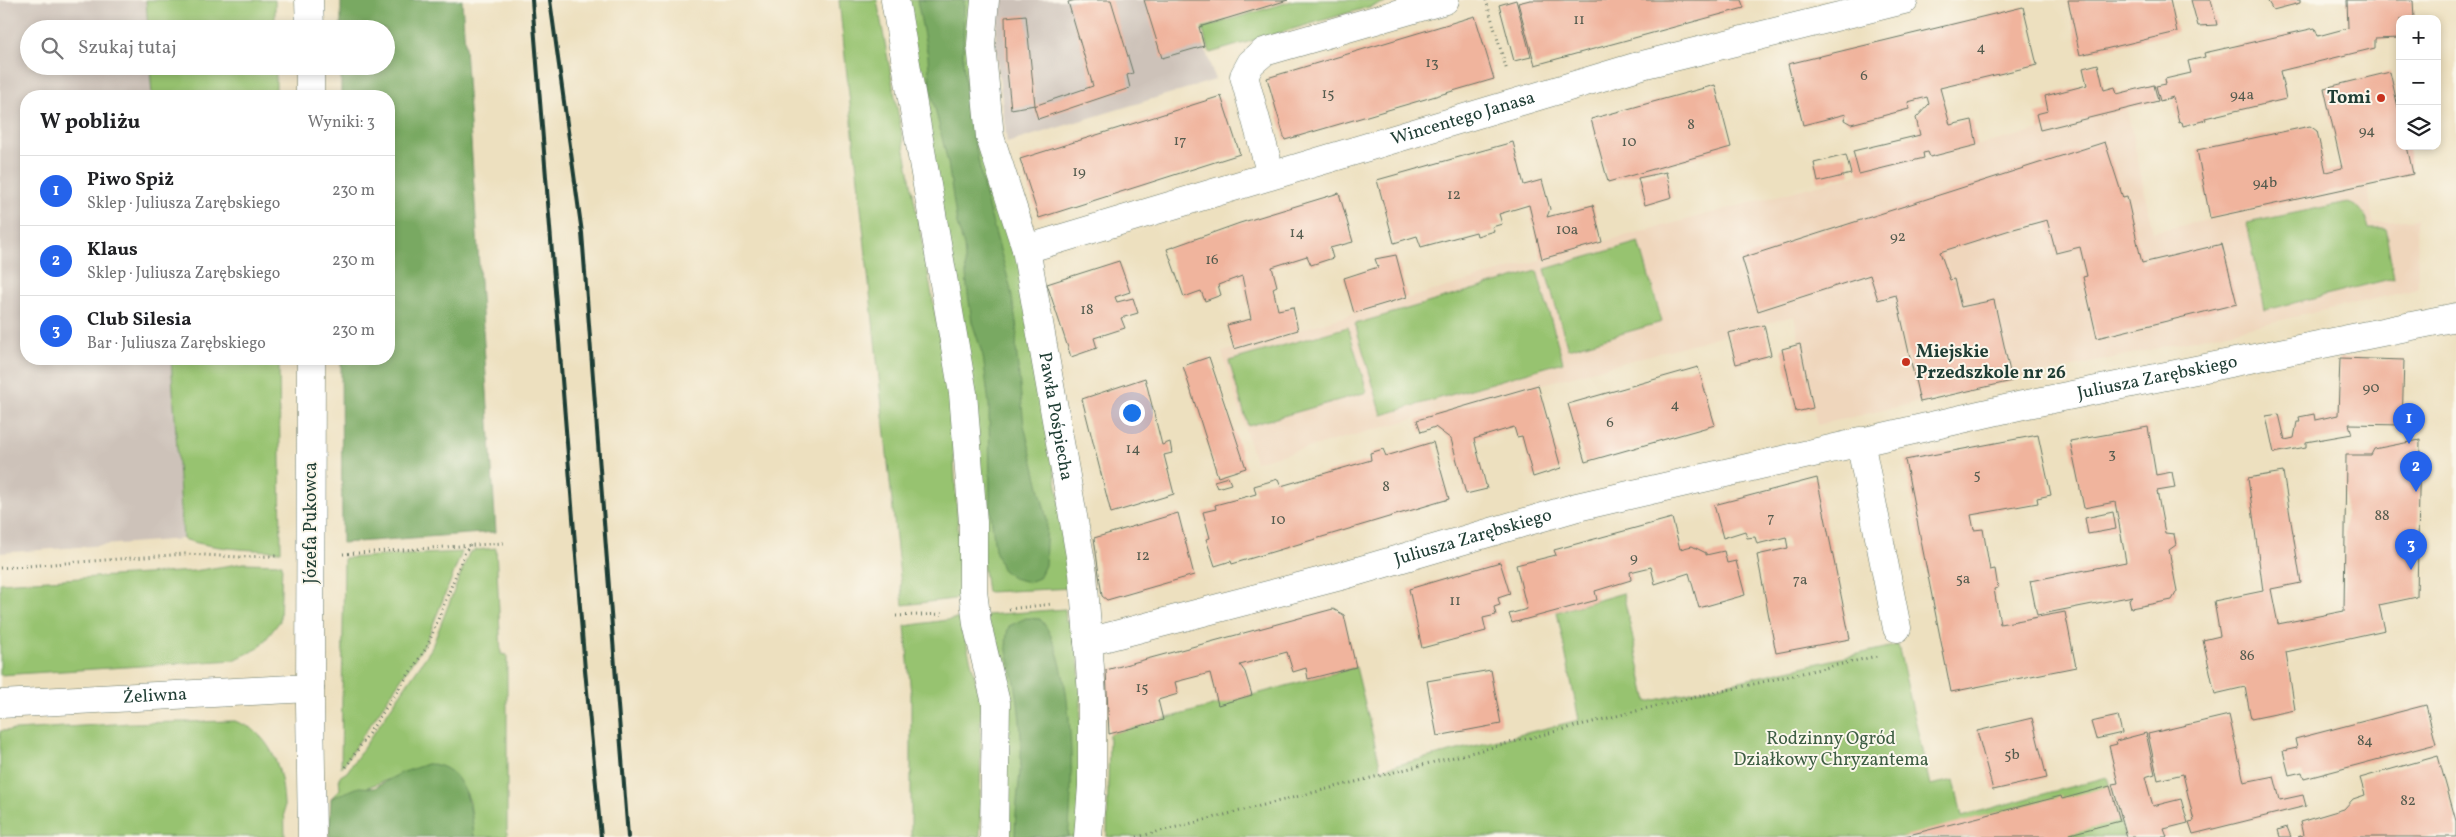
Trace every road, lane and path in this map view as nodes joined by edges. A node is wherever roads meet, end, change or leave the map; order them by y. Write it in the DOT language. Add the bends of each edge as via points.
graph roads {
  1 [pos="310,0"];
  2 [pos="895,0"];
  3 [pos="985,0"];
  4 [pos="1445,0"];
  5 [pos="1486,0"];
  6 [pos="1904,0"];
  7 [pos="310,20"];
  8 [pos="310,75"];
  9 [pos="1510,80"];
  10 [pos="310,90"];
  11 [pos="1271,175"];
  12 [pos="1026,249"];
  13 [pos="2456,317"];
  14 [pos="310,365"];
  15 [pos="1860,441"];
  16 [pos="504,543"];
  17 [pos="470,545"];
  18 [pos="336,554"];
  19 [pos="278,556"];
  20 [pos="0,568"];
  21 [pos="975,612"];
  22 [pos="896,616"];
  23 [pos="1896,628"];
  24 [pos="1087,629"];
  25 [pos="310,688"];
  26 [pos="0,704"];
  27 [pos="340,773"];
  28 [pos="312,837"];
  29 [pos="994,837"];
  30 [pos="1088,837"];
  31 [pos="1137,837"];
  1 -- 7 [label="street"];
  2 -- 21 [label="street" via="963,393 973,522"];
  3 -- 12 [label="street, Pawła Pośpiecha" via="981,44 990,137"];
  4 -- 11 [label="street" via="1264,52 1251,63 1244,76"];
  5 -- 9 [label="path"];
  6 -- 11 [label="street, Wincentego Janasa" via="1642,65"];
  8 -- 10 [label="street"];
  11 -- 12 [label="street, Wincentego Janasa"];
  12 -- 24 [label="street, Pawła Pośpiecha" via="1083,573"];
  13 -- 15 [label="street, Juliusza Zarębskiego"];
  14 -- 25 [label="street, Józefa Pukowca"];
  15 -- 23 [label="street"];
  15 -- 24 [label="street, Juliusza Zarębskiego" via="1577,508 1341,576"];
  16 -- 17 [label="path"];
  17 -- 18 [label="path"];
  17 -- 27 [label="path" via="427,647"];
  19 -- 20 [label="path" via="185,554"];
  21 -- 22 [label="path"];
  21 -- 24 [label="path" via="1068,602 1070,617"];
  21 -- 29 [label="street" via="996,703"];
  23 -- 31 [label="path" via="1898,637 1891,638 1894,652 1648,708"];
  24 -- 30 [label="street, Pawła Pośpiecha" via="1092,695 1092,786"];
  25 -- 26 [label="street, Żeliwna"];
  25 -- 28 [label="street, Józefa Pukowca"];
}
